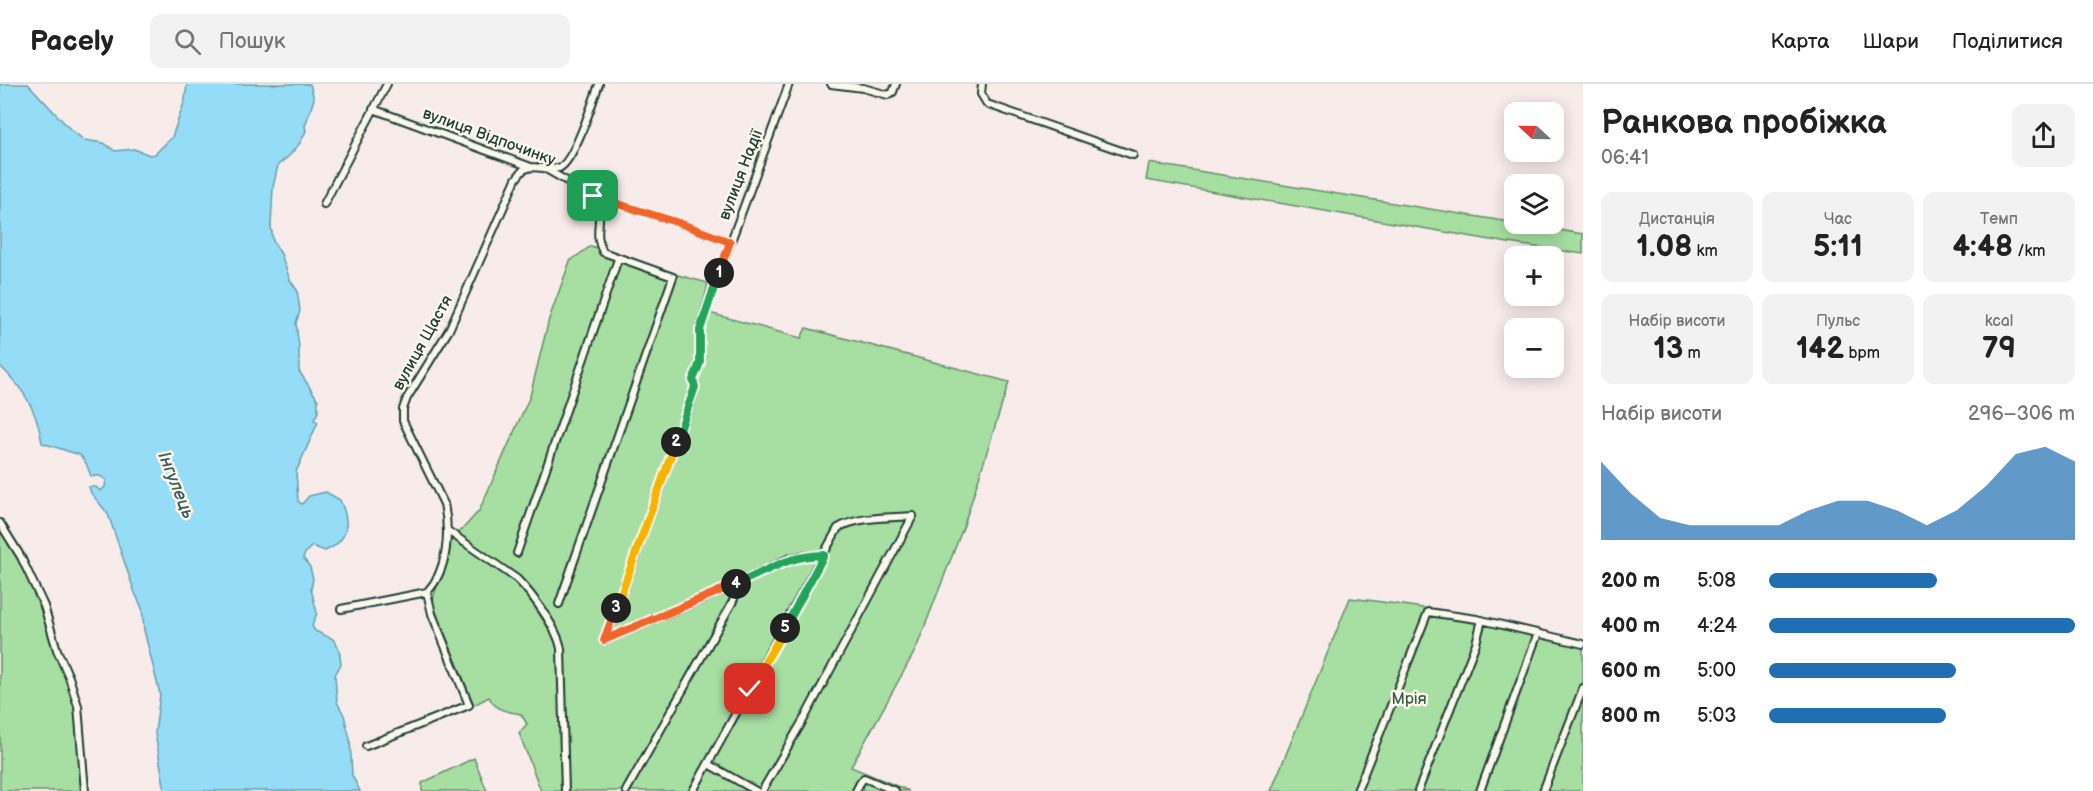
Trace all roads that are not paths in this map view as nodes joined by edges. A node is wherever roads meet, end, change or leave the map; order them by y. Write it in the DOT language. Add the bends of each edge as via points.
graph roads {
  1 [pos="387,84"];
  2 [pos="599,84"];
  3 [pos="789,84"];
  4 [pos="831,84"];
  5 [pos="896,84"];
  6 [pos="982,84"];
  7 [pos="373,109"];
  8 [pos="1133,155"];
  9 [pos="531,167"];
  10 [pos="544,168"];
  11 [pos="593,196"];
  12 [pos="324,204"];
  13 [pos="730,242"];
  14 [pos="618,259"];
  15 [pos="0,523"];
  16 [pos="448,531"];
  17 [pos="517,553"];
  18 [pos="824,555"];
  19 [pos="741,582"];
  20 [pos="427,592"];
  21 [pos="559,604"];
  22 [pos="340,609"];
  23 [pos="1482,620"];
  24 [pos="1538,633"];
  25 [pos="1583,644"];
  26 [pos="1583,688"];
  27 [pos="366,747"];
  28 [pos="708,764"];
  29 [pos="85,791"];
  30 [pos="565,791"];
  31 [pos="626,791"];
  32 [pos="693,791"];
  33 [pos="756,791"];
  34 [pos="762,791"];
  35 [pos="856,791"];
  36 [pos="895,791"];
  37 [pos="1357,791"];
  38 [pos="1418,791"];
  39 [pos="1480,791"];
  40 [pos="1543,791"];
  1 -- 7 [label="street"];
  2 -- 10 [label="street" via="573,153 558,168"];
  3 -- 13 [label="street, вулиця Надії"];
  4 -- 5 [label="street" via="888,95"];
  6 -- 8 [label="street" via="981,94 987,104"];
  7 -- 9 [label="street, вулиця Відпочинку"];
  7 -- 12 [label="street"];
  9 -- 10 [label="street, вулиця Відпочинку"];
  9 -- 16 [label="street, вулиця Щастя" via="516,179 449,330 403,409 404,421 444,504"];
  10 -- 11 [label="street, вулиця Відпочинку"];
  11 -- 13 [label="street, вулиця Відпочинку"];
  11 -- 14 [label="street" via="600,208 597,241 603,252"];
  13 -- 19 [label="street, вулиця Надії" via="700,330 700,363 691,401 604,640"];
  14 -- 17 [label="street"];
  14 -- 21 [label="street" via="673,276"];
  15 -- 29 [label="street" via="44,606 72,687 78,706"];
  16 -- 20 [label="street, вулиця Щастя" via="440,572"];
  16 -- 30 [label="street" via="517,579 556,634 561,650"];
  18 -- 19 [label="street" via="788,559"];
  18 -- 28 [label="street"];
  18 -- 34 [label="street" via="838,528 848,523 913,516"];
  19 -- 31 [label="street"];
  20 -- 22 [label="street"];
  20 -- 27 [label="street" via="432,614 470,705"];
  23 -- 24 [label="street"];
  23 -- 37 [label="street" via="1428,612"];
  23 -- 38 [label="street"];
  24 -- 25 [label="street"];
  24 -- 39 [label="street"];
  26 -- 40 [label="street"];
  28 -- 32 [label="street"];
  28 -- 33 [label="street"];
  35 -- 36 [label="street" via="864,778"];
}
